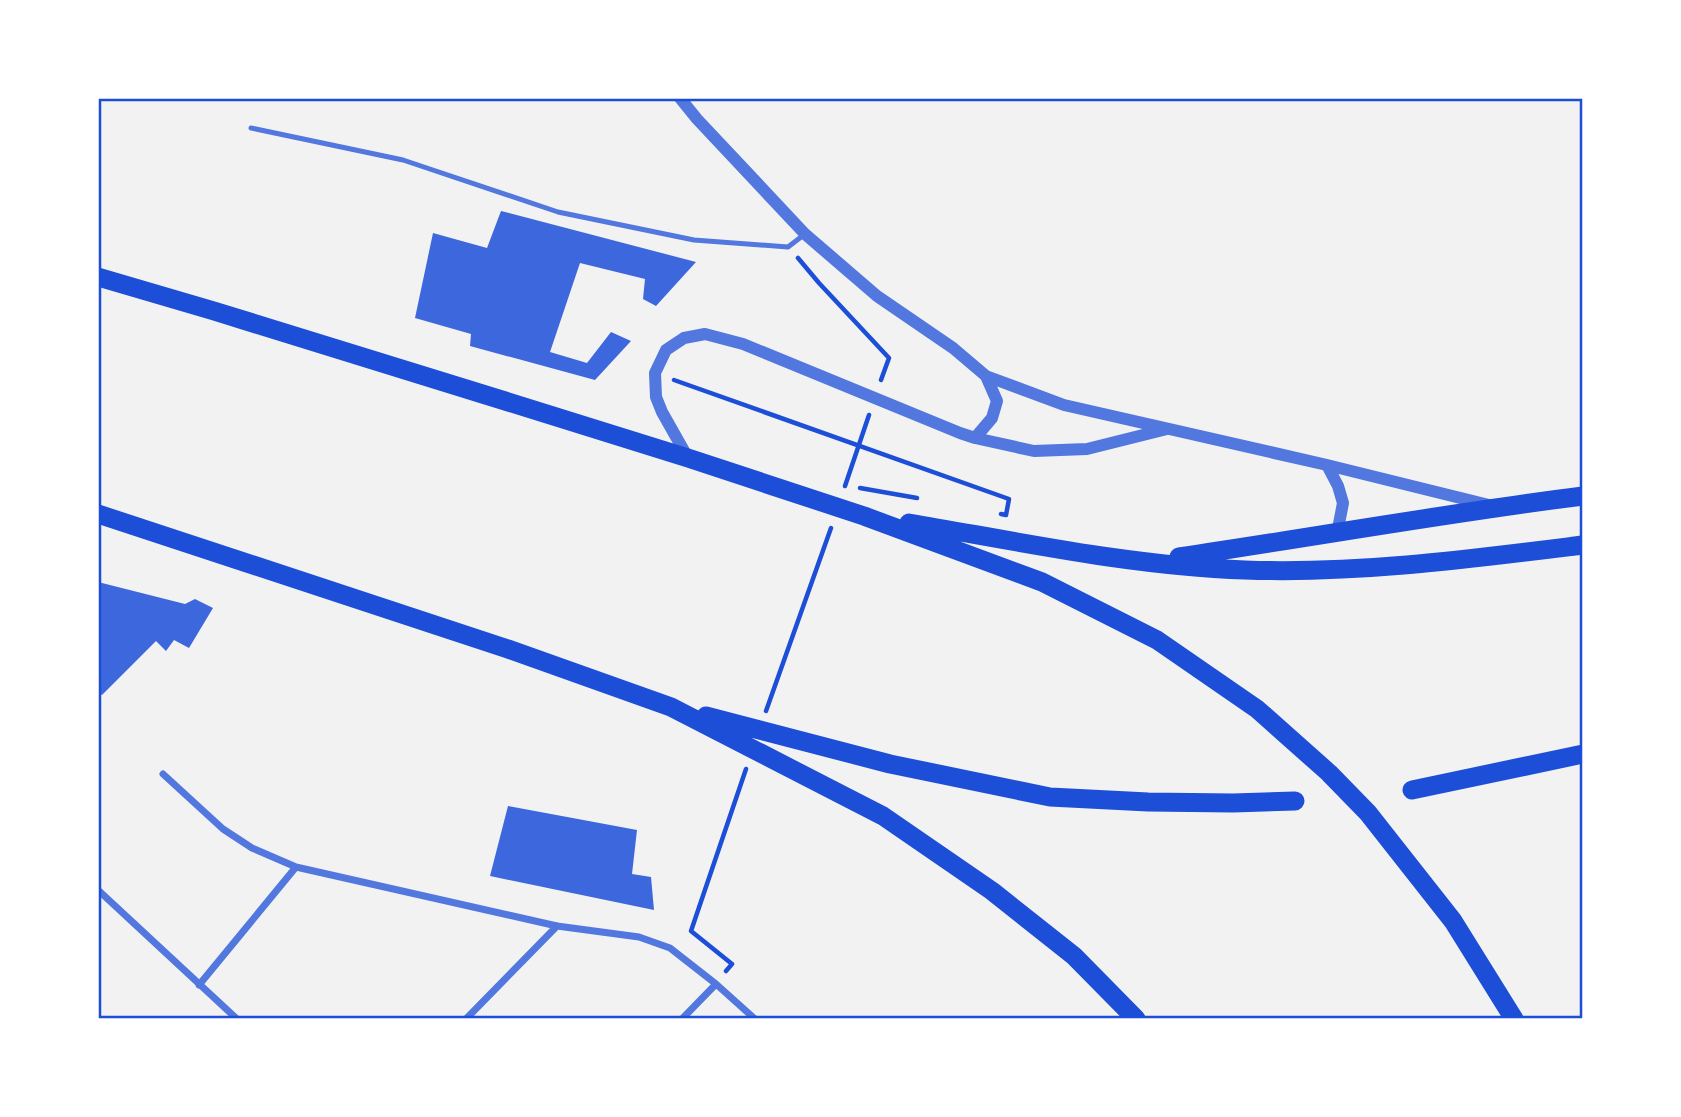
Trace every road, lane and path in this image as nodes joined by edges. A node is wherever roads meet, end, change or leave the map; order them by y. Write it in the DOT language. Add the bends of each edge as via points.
graph roads {
  1 [pos="680,98"];
  2 [pos="251,128"];
  3 [pos="805,234"];
  4 [pos="788,247"];
  5 [pos="98,277"];
  6 [pos="655,373"];
  7 [pos="986,376"];
  8 [pos="880,383"];
  9 [pos="872,408"];
  10 [pos="1171,428"];
  11 [pos="975,438"];
  12 [pos="688,458"];
  13 [pos="1327,465"];
  14 [pos="1583,496"];
  15 [pos="841,498"];
  16 [pos="1496,507"];
  17 [pos="98,514"];
  18 [pos="1006,515"];
  19 [pos="864,516"];
  20 [pos="832,523"];
  21 [pos="1337,534"];
  22 [pos="1583,545"];
  23 [pos="1142,563"];
  24 [pos="671,707"];
  25 [pos="764,716"];
  26 [pos="1583,754"];
  27 [pos="746,767"];
  28 [pos="163,774"];
  29 [pos="1412,790"];
  30 [pos="1295,801"];
  31 [pos="296,867"];
  32 [pos="98,890"];
  33 [pos="557,926"];
  34 [pos="732,964"];
  35 [pos="716,984"];
  36 [pos="199,985"];
  37 [pos="237,1019"];
  38 [pos="466,1019"];
  39 [pos="682,1019"];
  40 [pos="755,1019"];
  41 [pos="1136,1019"];
  42 [pos="1514,1019"];
  1 -- 3 [label="street"];
  2 -- 4 [label="lane" via="403,160 558,212 694,240"];
  3 -- 4 [label="lane"];
  3 -- 7 [label="street" via="877,296"];
  4 -- 8 [label="path" via="889,358"];
  5 -- 12 [label="highway"];
  6 -- 11 [label="street" via="666,350 684,338 705,334 743,344"];
  6 -- 12 [label="street" via="656,397"];
  6 -- 18 [label="path" via="1009,499"];
  7 -- 10 [label="street" via="1064,405"];
  7 -- 11 [label="street" via="997,401 992,418"];
  9 -- 15 [label="path"];
  10 -- 11 [label="street" via="1087,449 1034,451"];
  10 -- 13 [label="street"];
  12 -- 19 [label="highway"];
  13 -- 16 [label="street"];
  13 -- 21 [label="street" via="1343,503"];
  14 -- 16 [label="highway"];
  16 -- 21 [label="highway"];
  17 -- 24 [label="highway"];
  19 -- 23 [label="highway"];
  19 -- 42 [label="highway" via="1042,582 1157,640 1256,709 1368,813 1453,921"];
  20 -- 25 [label="path"];
  21 -- 23 [label="highway"];
  22 -- 23 [label="highway" via="1363,569 1246,570"];
  24 -- 30 [label="highway" via="890,764 1051,797"];
  24 -- 41 [label="highway" via="883,816 992,891 1074,956"];
  26 -- 29 [label="highway"];
  27 -- 34 [label="path" via="691,931"];
  28 -- 31 [label="street" via="223,829"];
  31 -- 33 [label="street"];
  31 -- 36 [label="street"];
  32 -- 36 [label="street"];
  33 -- 35 [label="street" via="639,937 670,948"];
  33 -- 38 [label="street"];
  35 -- 39 [label="street"];
  35 -- 40 [label="street"];
  36 -- 37 [label="street"];
}
